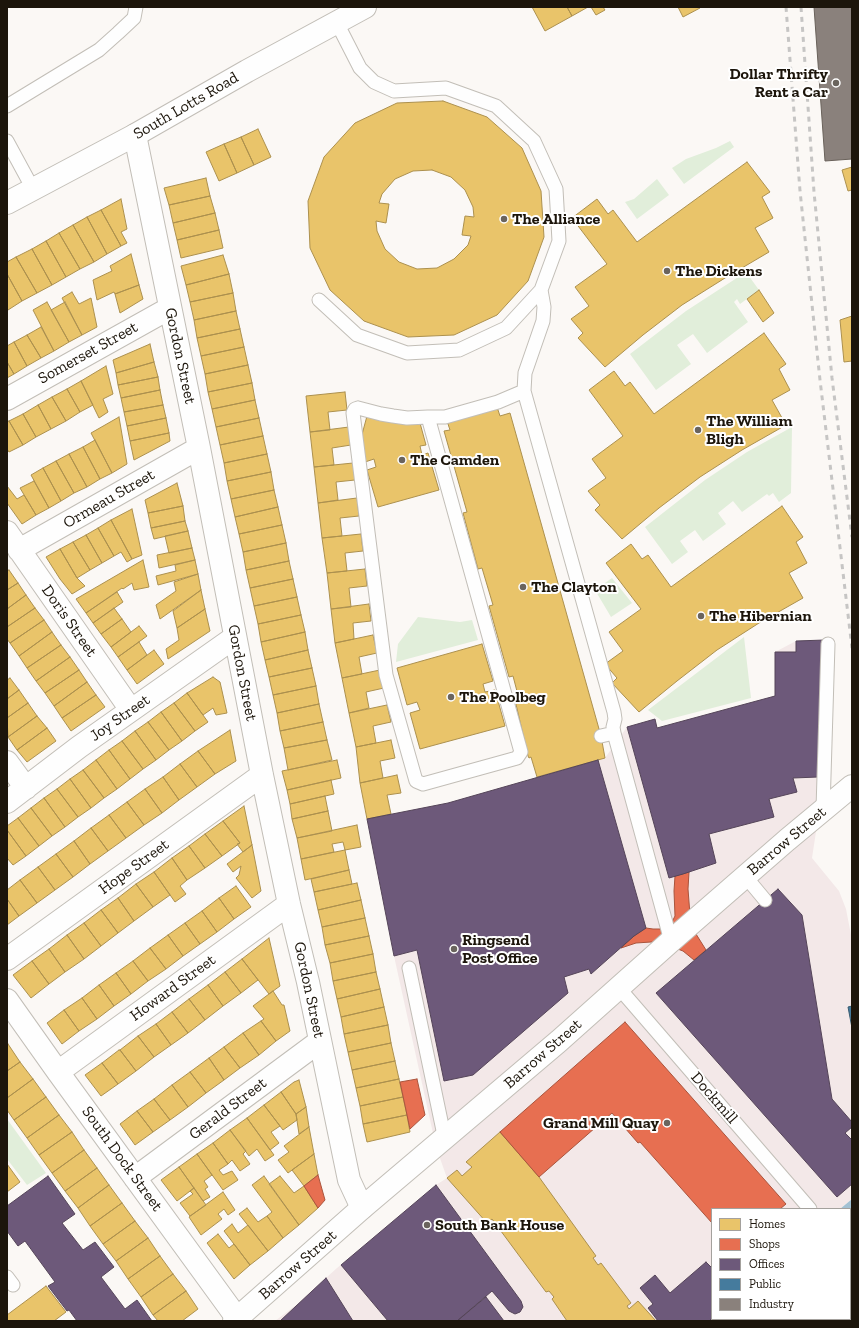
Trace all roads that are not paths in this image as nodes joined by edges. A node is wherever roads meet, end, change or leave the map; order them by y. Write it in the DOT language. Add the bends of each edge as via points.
graph roads {
  1 [pos="136,7"];
  2 [pos="365,7"];
  3 [pos="337,22"];
  4 [pos="7,106"];
  5 [pos="135,135"];
  6 [pos="7,141"];
  7 [pos="33,189"];
  8 [pos="7,204"];
  9 [pos="541,290"];
  10 [pos="319,300"];
  11 [pos="170,308"];
  12 [pos="524,391"];
  13 [pos="7,399"];
  14 [pos="428,417"];
  15 [pos="199,448"];
  16 [pos="7,532"];
  17 [pos="20,550"];
  18 [pos="235,637"];
  19 [pos="828,644"];
  20 [pos="131,710"];
  21 [pos="614,733"];
  22 [pos="601,736"];
  23 [pos="7,762"];
  24 [pos="262,775"];
  25 [pos="852,786"];
  26 [pos="26,788"];
  27 [pos="7,802"];
  28 [pos="823,809"];
  29 [pos="745,876"];
  30 [pos="765,900"];
  31 [pos="289,904"];
  32 [pos="671,941"];
  33 [pos="7,959"];
  34 [pos="409,968"];
  35 [pos="619,988"];
  36 [pos="7,1000"];
  37 [pos="320,1041"];
  38 [pos="58,1072"];
  39 [pos="445,1140"];
  40 [pos="136,1178"];
  41 [pos="362,1208"];
  42 [pos="809,1208"];
  43 [pos="235,1320"];
  1 -- 4 [label="lane" via="134,18 98,50"];
  2 -- 3 [label="street, South Lotts Road"];
  3 -- 5 [label="street, South Lotts Road"];
  3 -- 9 [label="lane" via="360,68 374,82 394,90 446,88 496,106 534,141 556,189 558,210 559,241"];
  5 -- 7 [label="street, South Lotts Road"];
  5 -- 11 [label="street, Gordon Street"];
  6 -- 7 [label="lane"];
  7 -- 8 [label="street, South Lotts Road"];
  9 -- 10 [label="lane" via="506,328 472,344 459,350 407,353 358,335"];
  9 -- 12 [label="lane" via="543,321 525,373"];
  11 -- 13 [label="street, Somerset Street"];
  11 -- 15 [label="street, Gordon Street"];
  12 -- 14 [label="lane" via="498,402 445,417"];
  12 -- 21 [label="lane" via="614,712"];
  14 -- 14 [label="lane" via="522,757 423,784 416,781 386,675 353,413 358,408 407,418"];
  15 -- 17 [label="street, Ormeau Street"];
  15 -- 18 [label="street, Gordon Street"];
  16 -- 17 [label="street, Doris Street"];
  17 -- 20 [label="street, Doris Street"];
  18 -- 20 [label="street, Joy Street"];
  18 -- 24 [label="street, Gordon Street"];
  19 -- 28 [label="lane"];
  20 -- 26 [label="street, Joy Street"];
  21 -- 22 [label="lane"];
  21 -- 32 [label="lane"];
  23 -- 26 [label="street"];
  24 -- 31 [label="street, Gordon Street"];
  24 -- 33 [label="street, Hope Street"];
  25 -- 28 [label="street, Barrow Street"];
  26 -- 27 [label="street, Joy Street"];
  28 -- 29 [label="street, Barrow Street"];
  29 -- 30 [label="lane"];
  29 -- 32 [label="street, Barrow Street"];
  31 -- 37 [label="street, Gordon Street"];
  31 -- 38 [label="street, Howard Street"];
  32 -- 35 [label="street, Barrow Street"];
  34 -- 39 [label="lane"];
  35 -- 39 [label="street, Barrow Street"];
  35 -- 42 [label="lane, Dockmill"];
  36 -- 38 [label="street, South Dock Street"];
  37 -- 40 [label="street, Gerald Street"];
  37 -- 41 [label="street, Gordon Street" via="349,1180"];
  38 -- 40 [label="street, South Dock Street"];
  39 -- 41 [label="street, Barrow Street"];
  40 -- 43 [label="street, South Dock Street"];
  41 -- 43 [label="street, Barrow Street"];
}
